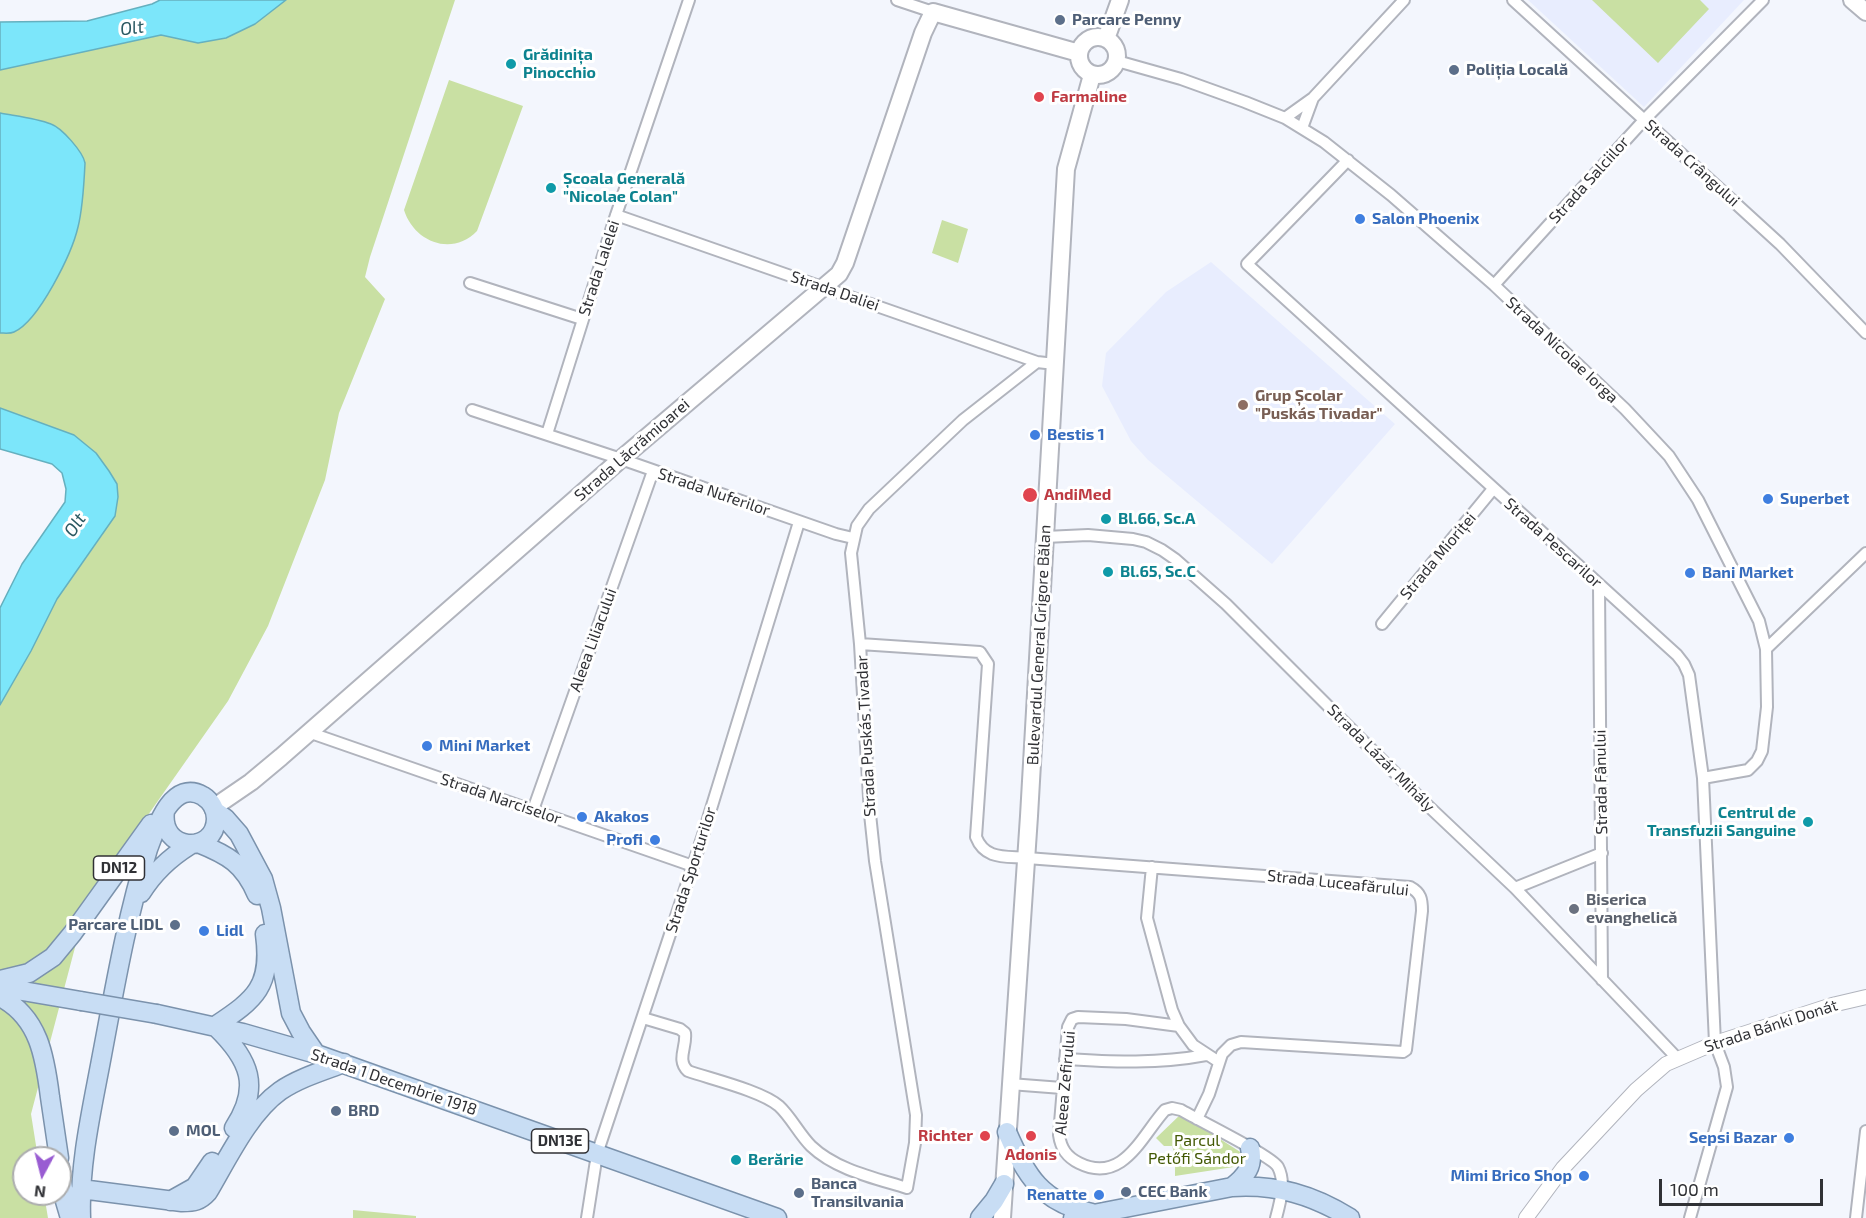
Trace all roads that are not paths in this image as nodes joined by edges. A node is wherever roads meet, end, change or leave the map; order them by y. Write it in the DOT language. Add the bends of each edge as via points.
graph roads {
  1 [pos="689,0"];
  2 [pos="897,0"];
  3 [pos="1120,0"];
  4 [pos="1404,0"];
  5 [pos="1513,0"];
  6 [pos="1762,0"];
  7 [pos="1852,0"];
  8 [pos="933,12"];
  9 [pos="1866,12"];
  10 [pos="1106,39"];
  11 [pos="1079,53"];
  12 [pos="1117,61"];
  13 [pos="1092,75"];
  14 [pos="1313,98"];
  15 [pos="1285,118"];
  16 [pos="1644,120"];
  17 [pos="1302,128"];
  18 [pos="1348,160"];
  19 [pos="616,215"];
  20 [pos="470,283"];
  21 [pos="1494,285"];
  22 [pos="824,287"];
  23 [pos="582,319"];
  24 [pos="1866,333"];
  25 [pos="1037,362"];
  26 [pos="1055,364"];
  27 [pos="472,410"];
  28 [pos="547,434"];
  29 [pos="621,459"];
  30 [pos="653,471"];
  31 [pos="1493,489"];
  32 [pos="799,522"];
  33 [pos="1045,537"];
  34 [pos="853,538"];
  35 [pos="1863,555"];
  36 [pos="1599,585"];
  37 [pos="1382,624"];
  38 [pos="860,644"];
  39 [pos="1766,649"];
  40 [pos="308,732"];
  41 [pos="1703,778"];
  42 [pos="167,808"];
  43 [pos="214,809"];
  44 [pos="533,810"];
  45 [pos="194,844"];
  46 [pos="1602,853"];
  47 [pos="1027,858"];
  48 [pos="693,866"];
  49 [pos="1152,867"];
  50 [pos="1515,888"];
  51 [pos="133,911"];
  52 [pos="0,980"];
  53 [pos="1602,980"];
  54 [pos="0,987"];
  55 [pos="0,997"];
  56 [pos="1866,997"];
  57 [pos="643,1018"];
  58 [pos="214,1026"];
  59 [pos="1179,1026"];
  60 [pos="1715,1043"];
  61 [pos="316,1054"];
  62 [pos="1206,1055"];
  63 [pos="1677,1058"];
  64 [pos="1065,1059"];
  65 [pos="1219,1062"];
  66 [pos="344,1063"];
  67 [pos="1010,1084"];
  68 [pos="1062,1088"];
  69 [pos="1197,1119"];
  70 [pos="1866,1131"];
  71 [pos="1007,1132"];
  72 [pos="56,1146"];
  73 [pos="1250,1148"];
  74 [pos="597,1154"];
  75 [pos="1004,1184"];
  76 [pos="1232,1187"];
  77 [pos="81,1189"];
  78 [pos="1282,1189"];
  79 [pos="109,1193"];
  80 [pos="170,1201"];
  81 [pos="1094,1214"];
  82 [pos="81,1218"];
  83 [pos="89,1218"];
  84 [pos="587,1218"];
  85 [pos="777,1218"];
  86 [pos="980,1218"];
  87 [pos="1002,1218"];
  88 [pos="1073,1218"];
  89 [pos="1276,1218"];
  90 [pos="1350,1218"];
  91 [pos="1526,1218"];
  92 [pos="1690,1218"];
  93 [pos="1856,1218"];
  1 -- 19 [label="street, Strada Lalelei"];
  2 -- 8 [label="street"];
  3 -- 10 [label="main road"];
  4 -- 14 [label="street"];
  5 -- 16 [label="street, Strada Crângului"];
  6 -- 16 [label="street, Strada Salciilor"];
  7 -- 9 [label="main road"];
  8 -- 11 [label="main road"];
  8 -- 22 [label="main road, Strada Lăcrămioarei" via="845,263"];
  10 -- 11 [label="main road" via="1089,40"];
  10 -- 12 [label="main road" via="1115,48"];
  11 -- 13 [label="main road" via="1083,69"];
  12 -- 13 [label="main road" via="1105,74"];
  12 -- 15 [label="street, Strada Nicolae Iorga" via="1214,90"];
  13 -- 26 [label="main road, Bulevardul General Grigore Bălan" via="1066,169"];
  14 -- 15 [label="street"];
  14 -- 17 [label="street"];
  15 -- 17 [label="street, Strada Nicolae Iorga"];
  16 -- 21 [label="street, Strada Salciilor"];
  16 -- 24 [label="street, Strada Crângului" via="1780,244"];
  17 -- 18 [label="street, Strada Nicolae Iorga"];
  18 -- 21 [label="street, Strada Nicolae Iorga"];
  18 -- 31 [label="street, Strada Pescarilor" via="1247,264"];
  19 -- 22 [label="street, Strada Daliei"];
  19 -- 23 [label="street, Strada Lalelei"];
  20 -- 23 [label="street"];
  21 -- 39 [label="street, Strada Nicolae Iorga" via="1625,409 1668,456 1698,500 1759,621"];
  22 -- 25 [label="street, Strada Daliei"];
  22 -- 29 [label="main road, Strada Lăcrămioarei"];
  23 -- 28 [label="street, Strada Lalelei"];
  25 -- 26 [label="street, Strada Daliei"];
  25 -- 34 [label="street, Strada Puskás Tivadar" via="963,420 895,484 863,516"];
  26 -- 33 [label="main road, Bulevardul General Grigore Bălan"];
  27 -- 28 [label="street, Strada Nuferilor"];
  28 -- 29 [label="street, Strada Nuferilor"];
  29 -- 30 [label="street, Strada Nuferilor"];
  29 -- 40 [label="main road, Strada Lăcrămioarei"];
  30 -- 32 [label="street, Strada Nuferilor"];
  30 -- 44 [label="street, Aleea Liliacului"];
  31 -- 36 [label="street, Strada Pescarilor"];
  31 -- 37 [label="street, Strada Mioriței"];
  32 -- 34 [label="street, Strada Nuferilor"];
  32 -- 48 [label="street, Strada Sporturilor"];
  33 -- 47 [label="main road, Bulevardul General Grigore Bălan"];
  33 -- 50 [label="street, Strada Lázár Mihály" via="1133,539 1175,559 1226,604"];
  34 -- 38 [label="street, Strada Puskás Tivadar" via="852,570"];
  35 -- 39 [label="street"];
  36 -- 41 [label="street, Strada Pescarilor" via="1684,664 1693,690"];
  36 -- 46 [label="street, Strada Fânului"];
  38 -- 47 [label="street, Strada Luceafărului" via="980,652 988,664 976,837 986,852"];
  38 -- 57 [label="street, Strada Puskás Tivadar" via="875,861 916,1114 908,1188 827,1159 779,1106 766,1098 688,1071 681,1059 685,1033"];
  39 -- 41 [label="street, Strada Nicolae Iorga" via="1767,707 1762,751 1748,770"];
  40 -- 43 [label="main road, Strada Lăcrămioarei"];
  40 -- 44 [label="street, Strada Narciselor"];
  41 -- 60 [label="street, Strada Pescarilor"];
  42 -- 43 [label="main road" via="180,795 196,793"];
  42 -- 45 [label="main road" via="164,819 169,834 182,843"];
  42 -- 51 [label="main road, DN12" via="148,849"];
  42 -- 52 [label="main road, DN12" via="145,831 53,957 29,973"];
  43 -- 45 [label="main road" via="214,827 205,840"];
  43 -- 61 [label="main road" via="239,834 263,879 291,1013"];
  44 -- 48 [label="street, Strada Narciselor"];
  45 -- 51 [label="main road, DN12" via="158,868"];
  45 -- 58 [label="main road" via="226,855 246,873 257,894 267,945 265,976 257,992"];
  46 -- 50 [label="street"];
  46 -- 53 [label="street, Strada Fânului"];
  47 -- 49 [label="street, Strada Luceafărului"];
  47 -- 67 [label="main road, Bulevardul General Grigore Bălan"];
  48 -- 57 [label="street, Strada Sporturilor"];
  49 -- 59 [label="street" via="1147,918"];
  49 -- 65 [label="street, Strada Luceafărului" via="1410,887 1419,892 1422,900 1407,1047 1403,1052 1241,1042 1227,1048"];
  50 -- 53 [label="street, Strada Lázár Mihály"];
  51 -- 77 [label="main road, DN12" via="114,991"];
  53 -- 63 [label="street, Strada Lázár Mihály"];
  54 -- 58 [label="main road, Strada 1 Decembrie 1918 / DN13E, bridge"];
  55 -- 72 [label="main road" via="20,1010 38,1036"];
  56 -- 60 [label="street, Strada Bánki Donát"];
  57 -- 74 [label="street, Strada Sporturilor"];
  58 -- 61 [label="main road, Strada 1 Decembrie 1918 / DN13E"];
  58 -- 80 [label="main road" via="243,1059 250,1095 240,1119 201,1179 188,1192"];
  59 -- 62 [label="street"];
  59 -- 64 [label="street, Aleea Zefirului" via="1078,1017 1068,1027"];
  60 -- 63 [label="street, Strada Bánki Donát"];
  60 -- 92 [label="street, Strada Pescarilor" via="1727,1088"];
  61 -- 66 [label="main road, Strada 1 Decembrie 1918 / DN13E"];
  62 -- 64 [label="street" via="1171,1061"];
  62 -- 65 [label="street"];
  63 -- 91 [label="street, Strada Bánki Donát" via="1656,1071 1603,1125 1563,1168"];
  64 -- 68 [label="street, Aleea Zefirului"];
  65 -- 69 [label="street, Strada Luceafărului"];
  66 -- 74 [label="main road, Strada 1 Decembrie 1918 / DN13E"];
  66 -- 80 [label="main road" via="292,1084 269,1100 208,1192 195,1202"];
  67 -- 68 [label="street"];
  67 -- 71 [label="main road, Bulevardul General Grigore Bălan"];
  68 -- 69 [label="street, Aleea Zefirului" via="1060,1144 1067,1155 1090,1167 1109,1166 1132,1155 1165,1110 1181,1110"];
  69 -- 73 [label="street, Aleea Zefirului"];
  70 -- 93 [label="street"];
  71 -- 75 [label="main road, Bulevardul General Grigore Bălan"];
  71 -- 81 [label="main road" via="1027,1172 1042,1191 1067,1206"];
  73 -- 76 [label="main road" via="1248,1171"];
  73 -- 78 [label="street, Aleea Zefirului" via="1278,1167"];
  74 -- 84 [label="street, Strada Sporturilor"];
  74 -- 85 [label="main road, Strada 1 Decembrie 1918 / DN13E"];
  75 -- 86 [label="main road"];
  75 -- 87 [label="main road, Bulevardul General Grigore Bălan"];
  76 -- 78 [label="main road"];
  76 -- 81 [label="main road"];
  77 -- 79 [label="main road"];
  77 -- 82 [label="main road, DN12"];
  78 -- 89 [label="street"];
  78 -- 90 [label="main road" via="1312,1198"];
  79 -- 80 [label="main road"];
  79 -- 83 [label="main road"];
  81 -- 88 [label="main road"];
}
